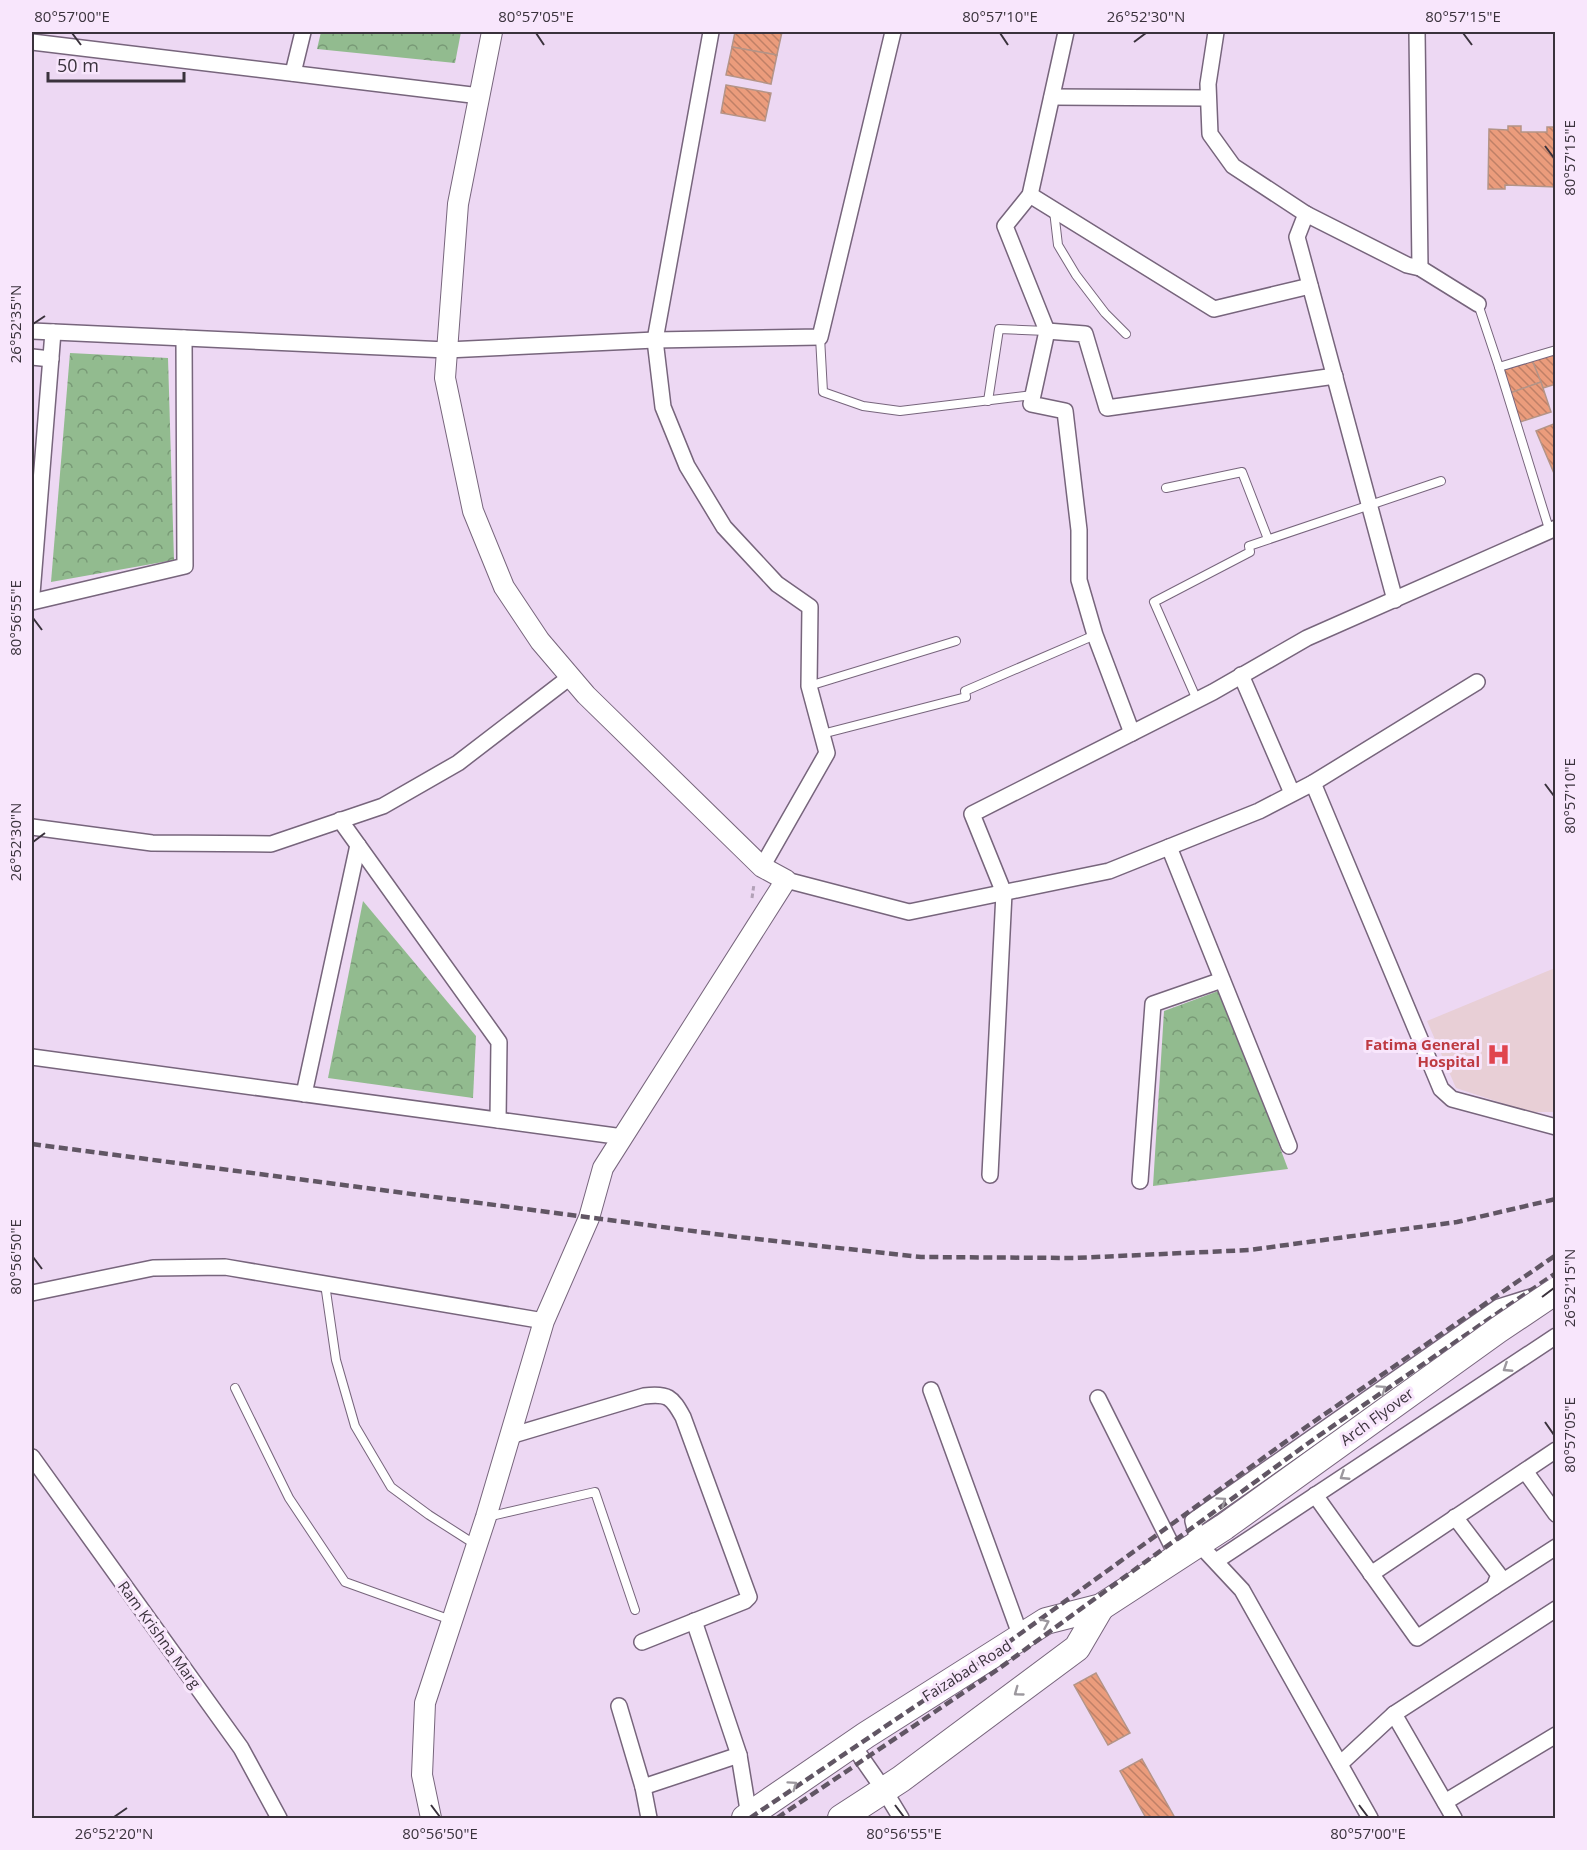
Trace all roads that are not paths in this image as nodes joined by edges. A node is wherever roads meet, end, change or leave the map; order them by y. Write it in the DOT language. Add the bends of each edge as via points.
graph roads {
  1 [pos="303,32"];
  2 [pos="492,32"];
  3 [pos="711,32"];
  4 [pos="892,32"];
  5 [pos="1066,32"];
  6 [pos="1216,32"];
  7 [pos="1417,32"];
  8 [pos="32,42"];
  9 [pos="293,74"];
  10 [pos="480,96"];
  11 [pos="1052,97"];
  12 [pos="1208,98"];
  13 [pos="1030,195"];
  14 [pos="1054,210"];
  15 [pos="1306,214"];
  16 [pos="1420,268"];
  17 [pos="1310,286"];
  18 [pos="1478,304"];
  19 [pos="32,331"];
  20 [pos="1047,331"];
  21 [pos="53,332"];
  22 [pos="1126,334"];
  23 [pos="820,337"];
  24 [pos="184,338"];
  25 [pos="655,340"];
  26 [pos="447,350"];
  27 [pos="1556,350"];
  28 [pos="32,357"];
  29 [pos="51,359"];
  30 [pos="1498,367"];
  31 [pos="1335,376"];
  32 [pos="1033,395"];
  33 [pos="988,401"];
  34 [pos="1441,481"];
  35 [pos="1166,488"];
  36 [pos="1369,505"];
  37 [pos="1552,530"];
  38 [pos="1269,539"];
  39 [pos="32,594"];
  40 [pos="1395,600"];
  41 [pos="32,602"];
  42 [pos="1095,635"];
  43 [pos="956,641"];
  44 [pos="570,676"];
  45 [pos="1241,676"];
  46 [pos="1477,682"];
  47 [pos="809,686"];
  48 [pos="1197,700"];
  49 [pos="1132,733"];
  50 [pos="822,734"];
  51 [pos="1313,783"];
  52 [pos="1292,793"];
  53 [pos="340,820"];
  54 [pos="32,827"];
  55 [pos="358,845"];
  56 [pos="1169,847"];
  57 [pos="762,867"];
  58 [pos="786,880"];
  59 [pos="1004,893"];
  60 [pos="1222,980"];
  61 [pos="32,1057"];
  62 [pos="304,1094"];
  63 [pos="498,1120"];
  64 [pos="1556,1127"];
  65 [pos="623,1137"];
  66 [pos="1289,1146"];
  67 [pos="990,1175"];
  68 [pos="1140,1181"];
  69 [pos="325,1284"];
  70 [pos="1556,1291"];
  71 [pos="32,1293"];
  72 [pos="1556,1304"];
  73 [pos="544,1321"];
  74 [pos="1556,1336"];
  75 [pos="235,1388"];
  76 [pos="931,1390"];
  77 [pos="1098,1398"];
  78 [pos="510,1436"];
  79 [pos="1556,1450"];
  80 [pos="32,1457"];
  81 [pos="1524,1471"];
  82 [pos="1315,1495"];
  83 [pos="1556,1514"];
  84 [pos="486,1517"];
  85 [pos="1455,1517"];
  86 [pos="477,1546"];
  87 [pos="1556,1547"];
  88 [pos="1207,1553"];
  89 [pos="1178,1558"];
  90 [pos="1371,1574"];
  91 [pos="1494,1587"];
  92 [pos="1101,1607"];
  93 [pos="1556,1609"];
  94 [pos="635,1610"];
  95 [pos="452,1620"];
  96 [pos="694,1621"];
  97 [pos="1021,1637"];
  98 [pos="642,1642"];
  99 [pos="619,1706"];
  100 [pos="1394,1714"];
  101 [pos="1556,1735"];
  102 [pos="852,1744"];
  103 [pos="739,1755"];
  104 [pos="1340,1764"];
  105 [pos="643,1787"];
  106 [pos="884,1790"];
  107 [pos="1445,1802"];
  108 [pos="747,1817"];
  109 [pos="279,1818"];
  110 [pos="431,1818"];
  111 [pos="649,1818"];
  112 [pos="841,1818"];
  113 [pos="901,1818"];
  114 [pos="1370,1818"];
  115 [pos="1454,1818"];
  1 -- 9 [label="street"];
  2 -- 10 [label="street"];
  3 -- 25 [label="street"];
  4 -- 23 [label="street"];
  5 -- 11 [label="street"];
  6 -- 12 [label="street"];
  7 -- 16 [label="street"];
  8 -- 9 [label="street"];
  9 -- 10 [label="street"];
  10 -- 26 [label="street" via="458,204"];
  11 -- 12 [label="street"];
  11 -- 13 [label="street"];
  12 -- 15 [label="street" via="1210,134 1233,166"];
  13 -- 14 [label="street"];
  13 -- 20 [label="street" via="1005,226"];
  14 -- 17 [label="street" via="1214,309"];
  14 -- 22 [label="lane" via="1058,245 1105,313"];
  15 -- 16 [label="street"];
  15 -- 17 [label="street" via="1297,237"];
  16 -- 18 [label="street"];
  17 -- 31 [label="street"];
  18 -- 30 [label="lane"];
  19 -- 21 [label="street"];
  20 -- 31 [label="street" via="1085,334 1107,408"];
  20 -- 32 [label="street"];
  20 -- 33 [label="lane" via="999,329"];
  21 -- 24 [label="street"];
  21 -- 29 [label="street"];
  23 -- 25 [label="street"];
  23 -- 33 [label="lane" via="823,392 863,406 900,411"];
  24 -- 26 [label="street"];
  24 -- 41 [label="street" via="185,566"];
  25 -- 26 [label="street"];
  25 -- 47 [label="street" via="663,407 687,466 724,527 777,584 810,607"];
  26 -- 44 [label="street" via="445,378 473,511 504,587 540,641"];
  27 -- 30 [label="lane"];
  28 -- 29 [label="street"];
  29 -- 39 [label="street"];
  30 -- 37 [label="lane"];
  31 -- 36 [label="street"];
  32 -- 33 [label="lane"];
  32 -- 42 [label="street" via="1031,404 1065,411 1079,530 1079,580"];
  34 -- 36 [label="lane"];
  35 -- 38 [label="lane" via="1242,472"];
  36 -- 38 [label="lane"];
  36 -- 40 [label="street"];
  37 -- 40 [label="street"];
  38 -- 48 [label="lane" via="1249,546 1250,552 1154,602"];
  40 -- 45 [label="street" via="1307,638"];
  42 -- 49 [label="street"];
  42 -- 50 [label="lane" via="965,691 966,697"];
  43 -- 47 [label="lane"];
  44 -- 53 [label="street" via="458,763 382,806"];
  44 -- 57 [label="street"];
  45 -- 48 [label="street"];
  45 -- 52 [label="street"];
  46 -- 51 [label="street"];
  47 -- 50 [label="street"];
  48 -- 49 [label="street"];
  49 -- 59 [label="street" via="972,814"];
  50 -- 57 [label="street" via="827,753"];
  51 -- 52 [label="street"];
  51 -- 64 [label="street" via="1441,1089 1452,1099"];
  52 -- 56 [label="street" via="1260,811"];
  53 -- 54 [label="street" via="271,844 152,843"];
  53 -- 55 [label="street"];
  55 -- 62 [label="street"];
  55 -- 63 [label="street" via="499,1042"];
  56 -- 59 [label="street" via="1109,872"];
  56 -- 60 [label="street"];
  57 -- 58 [label="street"];
  58 -- 59 [label="street" via="909,912"];
  58 -- 65 [label="street"];
  59 -- 67 [label="street"];
  60 -- 66 [label="street"];
  60 -- 68 [label="street" via="1153,1004"];
  61 -- 62 [label="street"];
  62 -- 63 [label="street"];
  63 -- 65 [label="street"];
  65 -- 73 [label="street" via="603,1168 589,1218"];
  69 -- 71 [label="street" via="225,1267 153,1268"];
  69 -- 73 [label="street"];
  69 -- 86 [label="lane" via="336,1360 355,1426 392,1486"];
  70 -- 88 [label="main road, Arch Flyover, bridge" via="1224,1527"];
  88 -- 72 [label="street, one-way" via="1193,1521 1499,1307 1534,1296"];
  73 -- 78 [label="street"];
  74 -- 82 [label="street, one-way"];
  75 -- 95 [label="lane" via="289,1498 345,1582"];
  76 -- 97 [label="street"];
  77 -- 89 [label="street"];
  78 -- 84 [label="street"];
  78 -- 96 [label="street" via="645,1396 660,1394 674,1400 749,1597"];
  79 -- 81 [label="street"];
  80 -- 109 [label="street, Ram Krishna Marg" via="241,1748"];
  81 -- 83 [label="street"];
  81 -- 85 [label="street"];
  82 -- 88 [label="street"];
  82 -- 90 [label="street"];
  84 -- 86 [label="street"];
  84 -- 94 [label="lane" via="595,1492"];
  85 -- 90 [label="street"];
  85 -- 91 [label="street" via="1499,1575"];
  86 -- 95 [label="street"];
  87 -- 91 [label="street"];
  88 -- 89 [label="main road, Faizabad Road"];
  88 -- 104 [label="street" via="1242,1590"];
  89 -- 92 [label="main road, Faizabad Road"];
  90 -- 91 [label="street" via="1417,1638"];
  97 -- 92 [label="main road, Faizabad Road, one-way" via="1046,1621"];
  92 -- 106 [label="main road, one-way" via="1077,1648"];
  93 -- 100 [label="street"];
  95 -- 110 [label="street" via="425,1703 422,1775"];
  96 -- 98 [label="street"];
  96 -- 103 [label="street"];
  97 -- 102 [label="main road, Faizabad Road"];
  99 -- 105 [label="street"];
  100 -- 104 [label="street"];
  100 -- 107 [label="street"];
  101 -- 107 [label="street"];
  102 -- 106 [label="street"];
  108 -- 102 [label="main road, Faizabad Road, one-way"];
  103 -- 105 [label="street"];
  103 -- 108 [label="street"];
  104 -- 114 [label="street"];
  105 -- 111 [label="street"];
  106 -- 112 [label="main road"];
  106 -- 113 [label="street"];
  107 -- 115 [label="street"];
}
